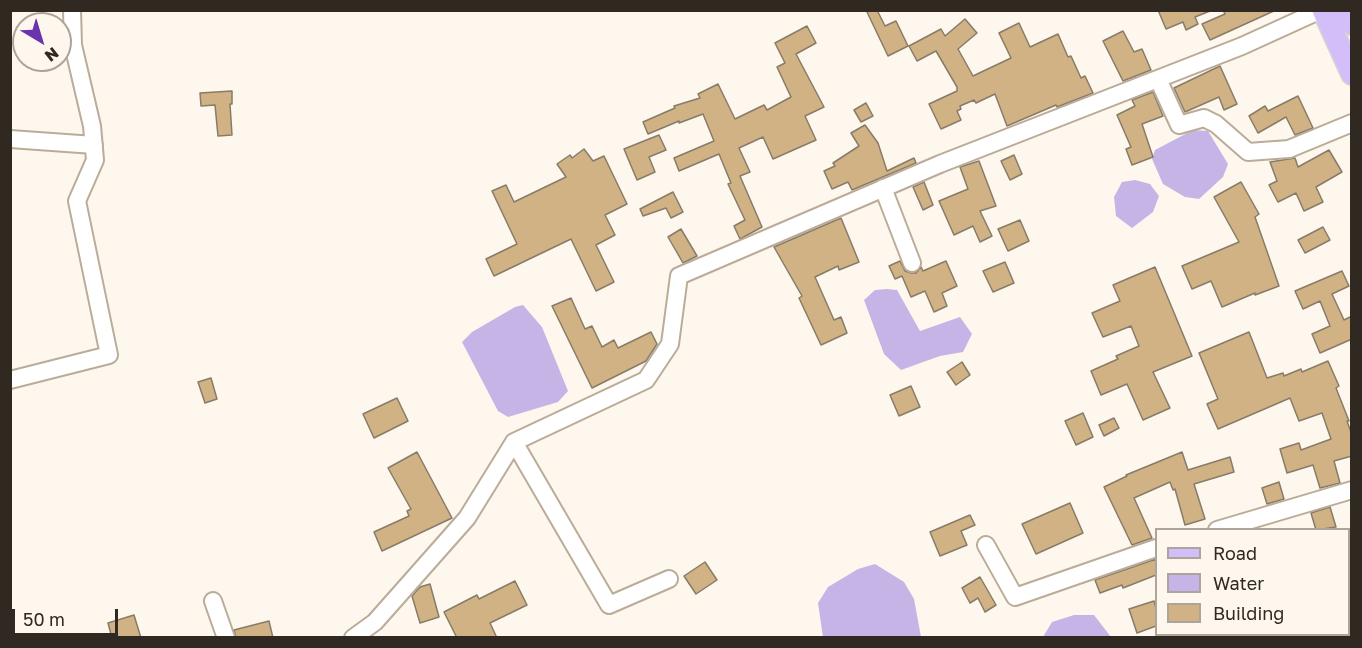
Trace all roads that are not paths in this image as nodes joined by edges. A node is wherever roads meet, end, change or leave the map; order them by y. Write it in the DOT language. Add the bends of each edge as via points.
graph roads {
  1 [pos="72,10"];
  2 [pos="1322,10"];
  3 [pos="1345,10"];
  4 [pos="1352,24"];
  5 [pos="1352,74"];
  6 [pos="1158,79"];
  7 [pos="1352,123"];
  8 [pos="10,139"];
  9 [pos="94,145"];
  10 [pos="883,188"];
  11 [pos="912,263"];
  12 [pos="10,380"];
  13 [pos="514,442"];
  14 [pos="1352,490"];
  15 [pos="1224,528"];
  16 [pos="986,545"];
  17 [pos="1155,548"];
  18 [pos="669,579"];
  19 [pos="213,601"];
  20 [pos="226,638"];
  21 [pos="353,638"];
  1 -- 9 [label="street" via="73,45"];
  2 -- 5 [label="main road"];
  2 -- 6 [label="street"];
  3 -- 4 [label="main road"];
  6 -- 7 [label="street" via="1179,125 1204,118 1248,152 1289,148"];
  6 -- 10 [label="street"];
  8 -- 9 [label="street"];
  9 -- 12 [label="street" via="95,160 77,201 110,354"];
  10 -- 11 [label="street"];
  10 -- 13 [label="street" via="679,276 670,344 646,380"];
  13 -- 18 [label="street" via="609,605"];
  13 -- 21 [label="street" via="467,518 375,622"];
  14 -- 15 [label="street"];
  16 -- 17 [label="street" via="1016,597"];
  19 -- 20 [label="street"];
}
